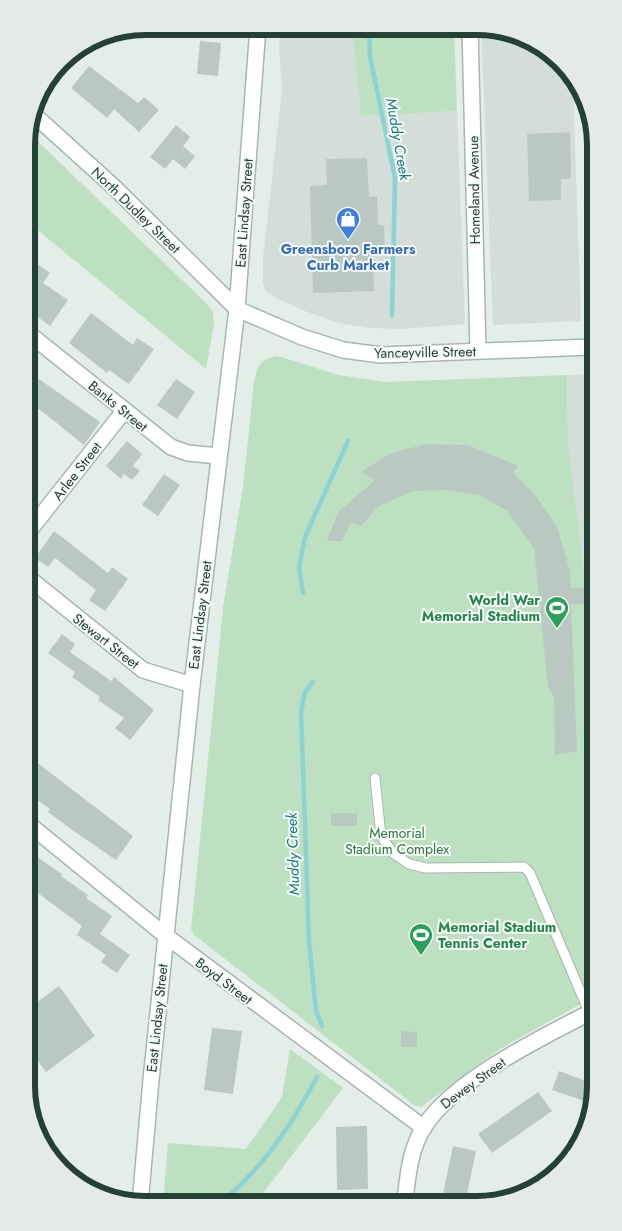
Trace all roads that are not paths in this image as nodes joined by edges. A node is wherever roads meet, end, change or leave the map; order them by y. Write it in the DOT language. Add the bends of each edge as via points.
graph roads {
  1 [pos="257,35"];
  2 [pos="470,35"];
  3 [pos="38,119"];
  4 [pos="237,309"];
  5 [pos="35,339"];
  6 [pos="587,347"];
  7 [pos="478,352"];
  8 [pos="124,410"];
  9 [pos="218,456"];
  10 [pos="35,523"];
  11 [pos="35,583"];
  12 [pos="192,685"];
  13 [pos="375,778"];
  14 [pos="35,829"];
  15 [pos="166,936"];
  16 [pos="587,1001"];
  17 [pos="587,1018"];
  18 [pos="424,1128"];
  19 [pos="141,1196"];
  20 [pos="406,1196"];
  1 -- 4 [label="street, East Lindsay Street"];
  2 -- 7 [label="street, Homeland Avenue"];
  3 -- 4 [label="street, North Dudley Street" via="115,188"];
  4 -- 7 [label="street, Yanceyville Street" via="302,337 343,350 381,355"];
  4 -- 9 [label="street, East Lindsay Street"];
  5 -- 8 [label="street, Banks Street"];
  6 -- 7 [label="street, Yanceyville Street"];
  8 -- 9 [label="street, Banks Street" via="171,447 188,453"];
  8 -- 10 [label="street, Arlee Street"];
  9 -- 12 [label="street, East Lindsay Street"];
  11 -- 12 [label="street, Stewart Street" via="143,670"];
  12 -- 15 [label="street, East Lindsay Street"];
  13 -- 16 [label="lane" via="381,836 408,864 426,868 524,867 530,873"];
  14 -- 15 [label="street, Boyd Street"];
  15 -- 18 [label="street, Boyd Street"];
  15 -- 19 [label="street, East Lindsay Street"];
  17 -- 18 [label="street, Dewey Street" via="523,1048 456,1092 439,1107"];
  18 -- 20 [label="street, Dewey Street" via="413,1150"];
}
